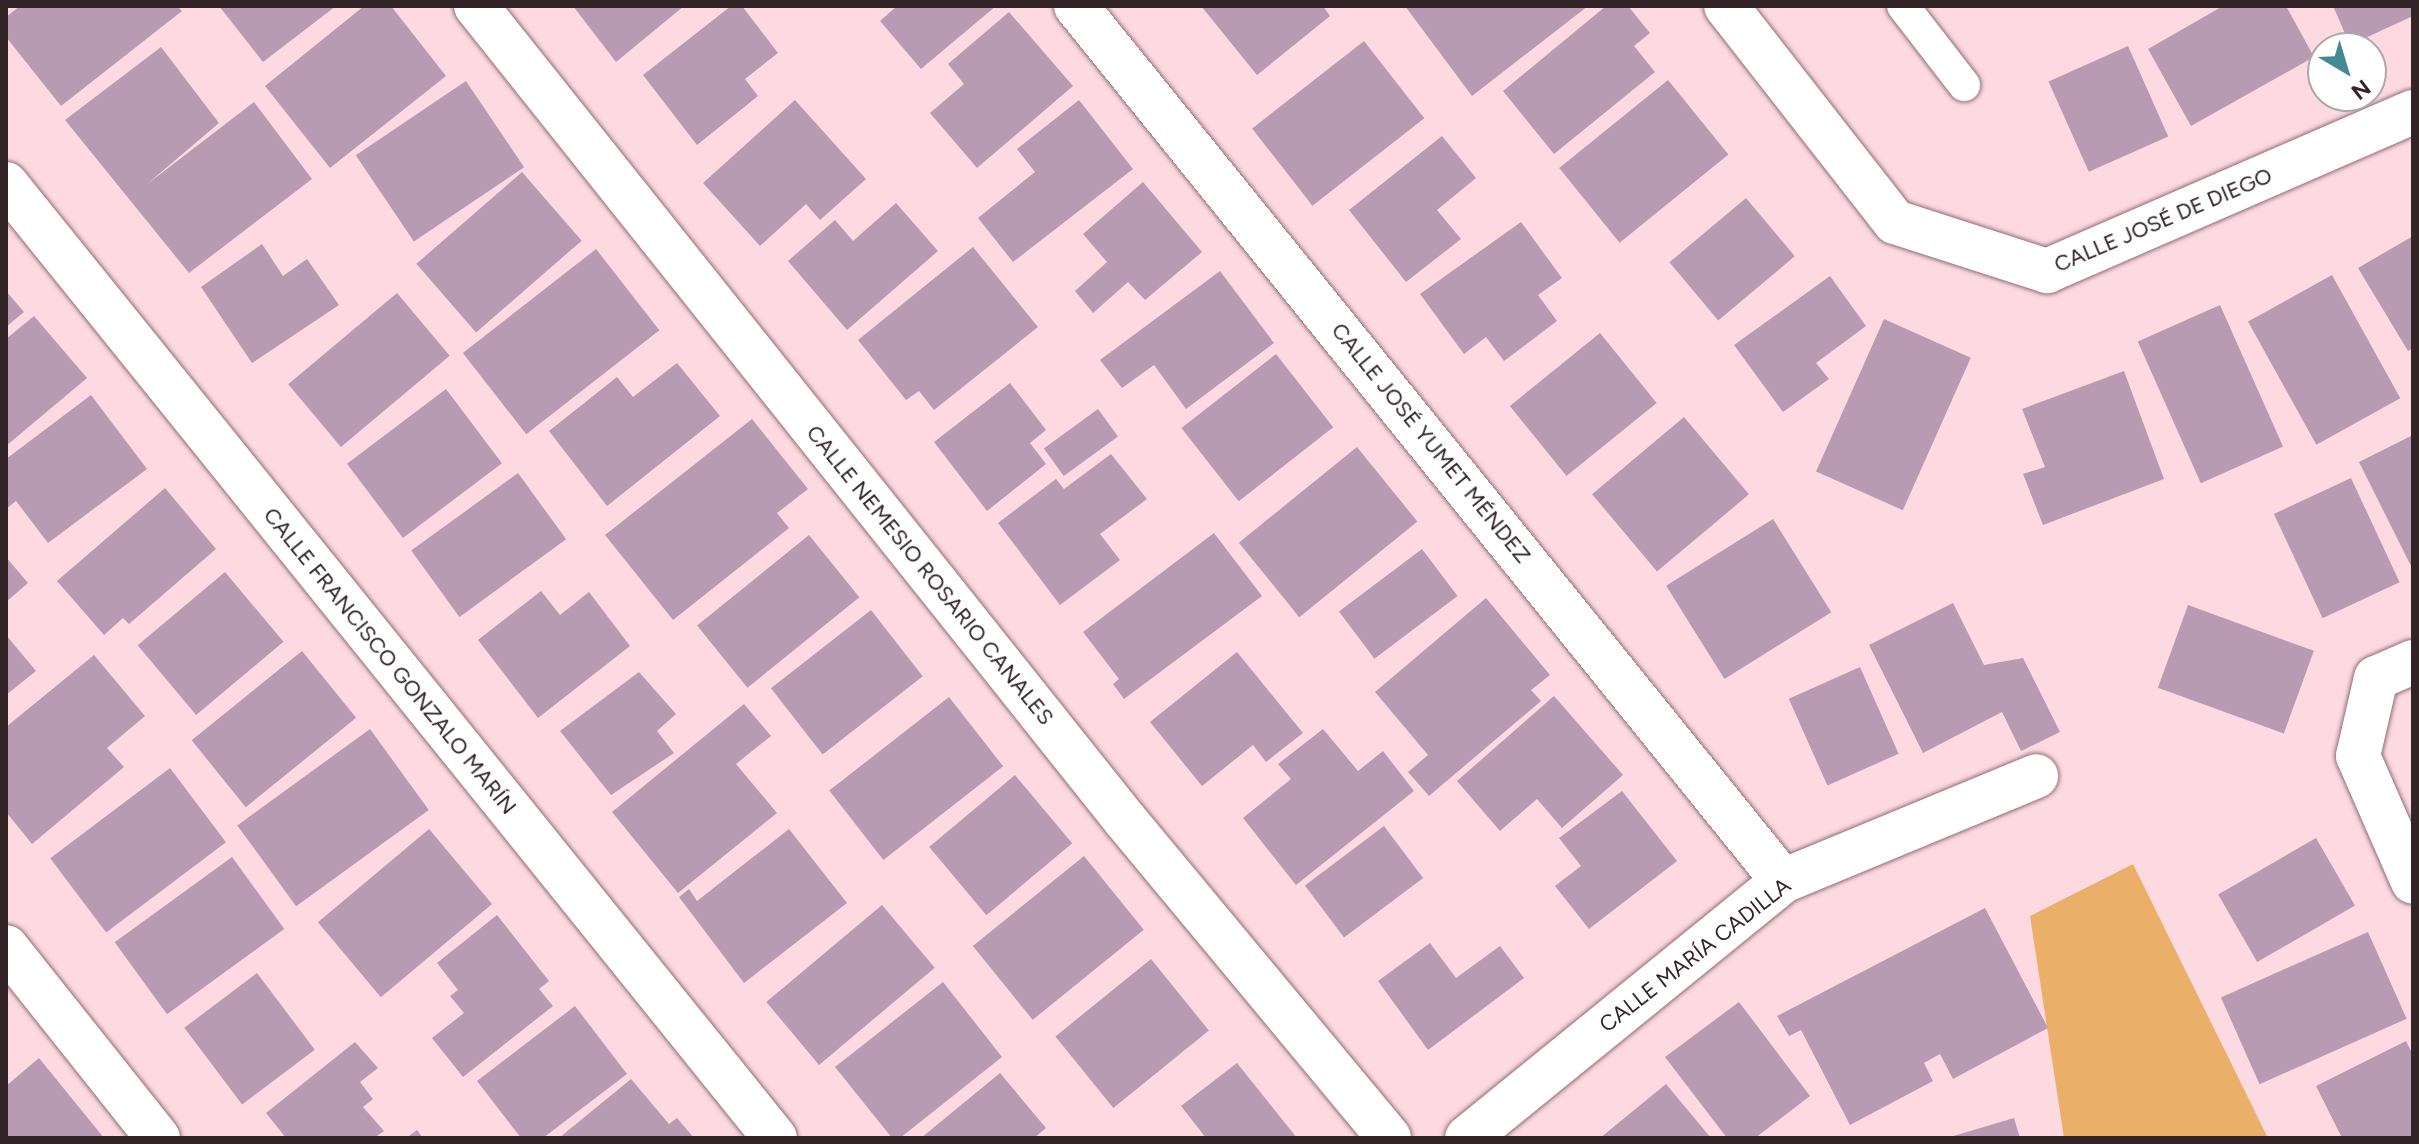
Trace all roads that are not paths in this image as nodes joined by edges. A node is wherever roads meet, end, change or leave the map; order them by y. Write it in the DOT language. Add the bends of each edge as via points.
graph roads {
  1 [pos="476,6"];
  2 [pos="1076,6"];
  3 [pos="1726,6"];
  4 [pos="1903,6"];
  5 [pos="1964,85"];
  6 [pos="2413,112"];
  7 [pos="6,184"];
  8 [pos="2413,662"];
  9 [pos="2036,776"];
  10 [pos="1783,881"];
  11 [pos="2413,882"];
  12 [pos="6,947"];
  13 [pos="158,1138"];
  14 [pos="775,1138"];
  15 [pos="1389,1138"];
  16 [pos="1467,1138"];
  1 -- 15 [label="street, CALLE NEMESIO ROSARIO CANALES" via="1126,821"];
  2 -- 10 [label="street, CALLE JOSÉ YUMET MÉNDEZ"];
  3 -- 6 [label="street, CALLE JOSÉ DE DIEGO" via="1895,222 2047,271"];
  4 -- 5 [label="lane"];
  7 -- 14 [label="street, CALLE FRANCISCO GONZALO MARÍN"];
  8 -- 11 [label="street" via="2376,678 2358,756"];
  9 -- 10 [label="street, CALLE MARÍA CADILLA"];
  10 -- 16 [label="street, CALLE MARÍA CADILLA"];
  12 -- 13 [label="street"];
}
